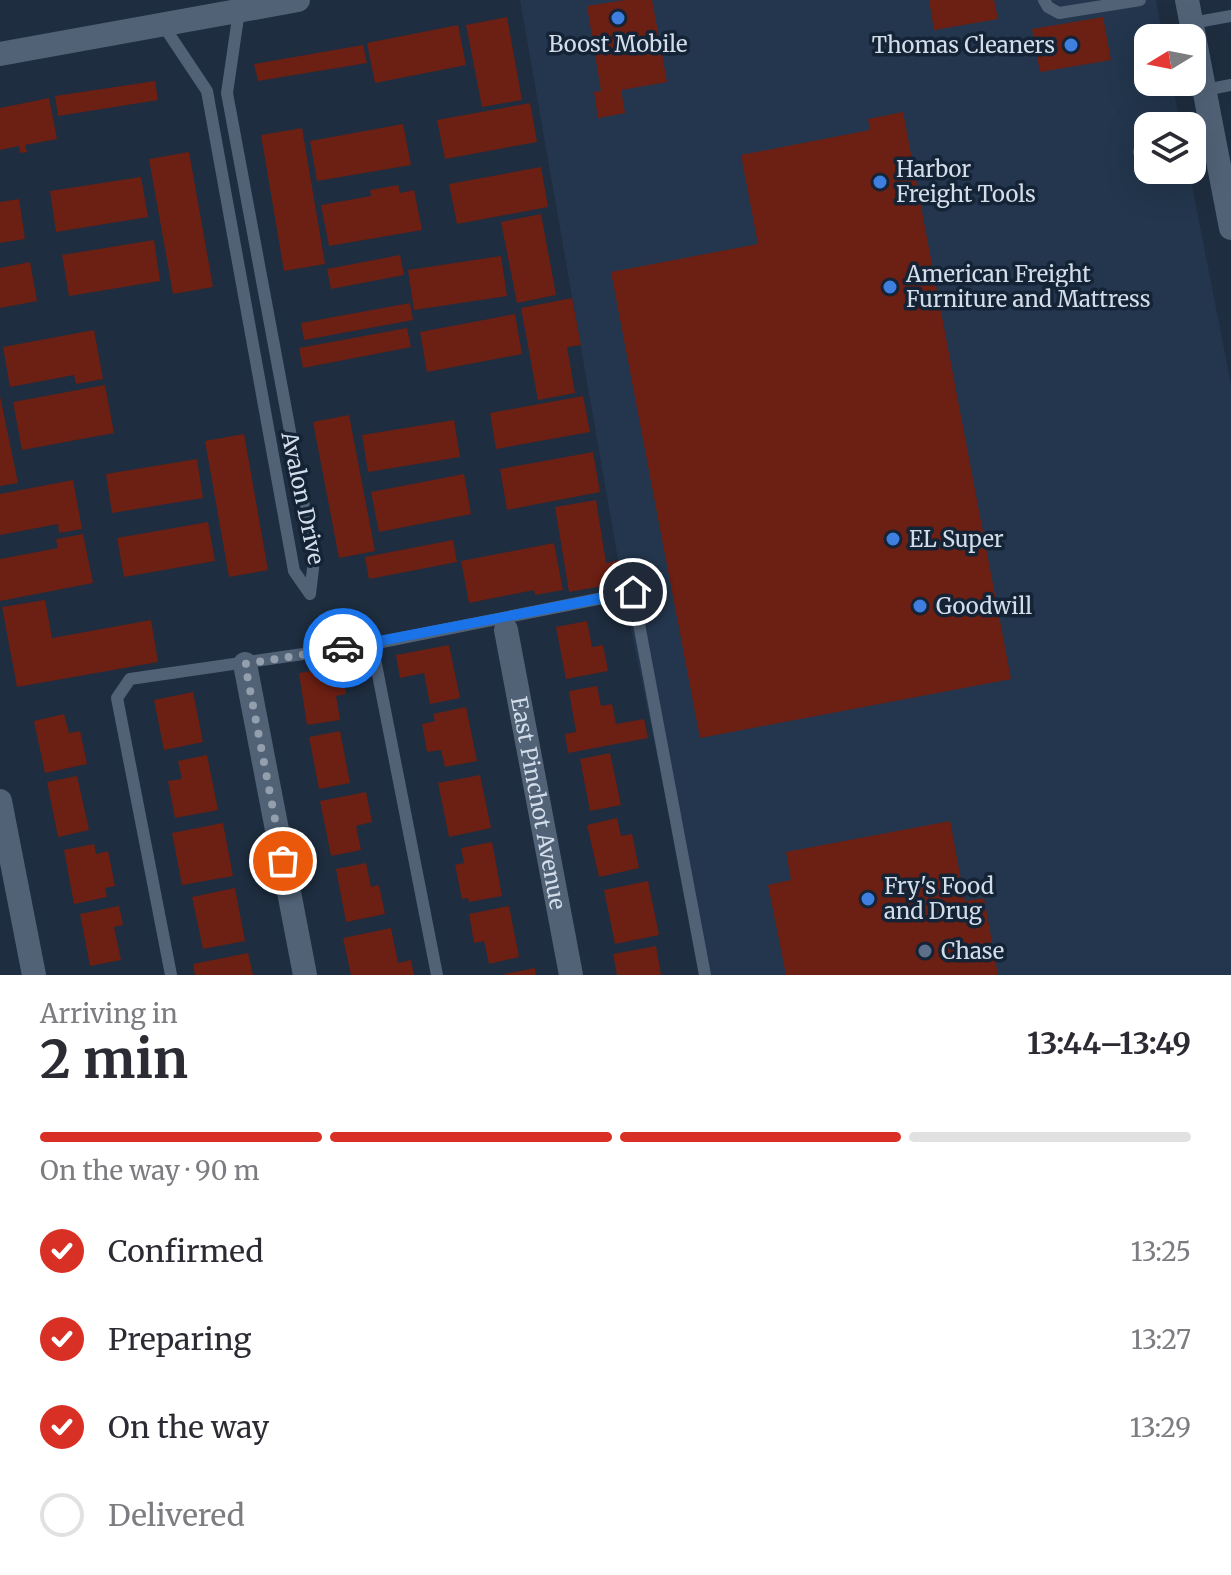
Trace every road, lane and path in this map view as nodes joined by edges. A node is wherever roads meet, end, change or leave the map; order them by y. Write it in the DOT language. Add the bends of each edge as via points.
graph roads {
  1 [pos="298,0"];
  2 [pos="1044,0"];
  3 [pos="1136,0"];
  4 [pos="239,11"];
  5 [pos="1190,12"];
  6 [pos="1231,16"];
  7 [pos="163,25"];
  8 [pos="0,54"];
  9 [pos="1231,85"];
  10 [pos="1206,90"];
  11 [pos="1206,149"];
  12 [pos="1231,228"];
  13 [pos="506,630"];
  14 [pos="372,644"];
  15 [pos="245,664"];
  16 [pos="0,801"];
  17 [pos="34,975"];
  18 [pos="171,975"];
  19 [pos="305,975"];
  20 [pos="437,975"];
  21 [pos="571,975"];
  22 [pos="705,975"];
  1 -- 4 [label="street"];
  2 -- 3 [label="lane" via="1059,13"];
  4 -- 7 [label="street"];
  4 -- 7 [label="lane, Avalon Drive" via="227,93 314,560 310,594 294,571 207,91"];
  5 -- 6 [label="lane"];
  7 -- 8 [label="street"];
  9 -- 10 [label="lane"];
  11 -- 12 [label="street"];
  13 -- 21 [label="street, East Pinchot Avenue"];
  14 -- 15 [label="lane"];
  14 -- 20 [label="lane"];
  14 -- 22 [label="lane" via="633,592"];
  15 -- 18 [label="lane" via="130,679 117,698"];
  15 -- 19 [label="street"];
  16 -- 17 [label="street"];
}
